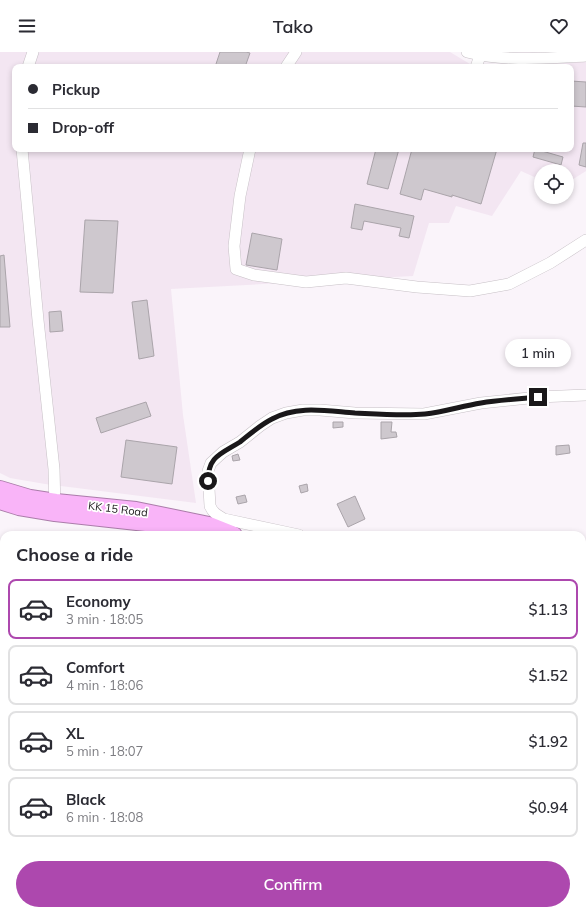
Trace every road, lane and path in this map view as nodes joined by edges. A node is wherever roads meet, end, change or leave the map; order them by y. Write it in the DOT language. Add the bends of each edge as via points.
graph roads {
  1 [pos="33,52"];
  2 [pos="296,52"];
  3 [pos="467,52"];
  4 [pos="480,56"];
  5 [pos="586,56"];
  6 [pos="29,64"];
  7 [pos="288,64"];
  8 [pos="477,64"];
  9 [pos="22,152"];
  10 [pos="249,152"];
  11 [pos="586,240"];
  12 [pos="586,395"];
  13 [pos="0,489"];
  14 [pos="0,501"];
  15 [pos="55,508"];
  16 [pos="187,531"];
  17 [pos="224,531"];
  18 [pos="280,531"];
  1 -- 6 [label="street"];
  2 -- 7 [label="street"];
  3 -- 4 [label="street"];
  4 -- 5 [label="street" via="498,59"];
  4 -- 8 [label="street"];
  9 -- 15 [label="street" via="54,469"];
  10 -- 11 [label="street" via="240,196 234,246 236,269 254,275 306,282 346,278 470,291 509,284 550,263"];
  12 -- 18 [label="street" via="481,403 424,414 303,410 272,418 211,463 208,471 210,506 215,514 224,519"];
  13 -- 15 [label="highway, KK 15 Road"];
  14 -- 15 [label="highway, KK 15 Road" via="19,507"];
  15 -- 16 [label="highway, KK 15 Road"];
  15 -- 17 [label="highway, KK 15 Road" via="136,510 209,525"];
}
